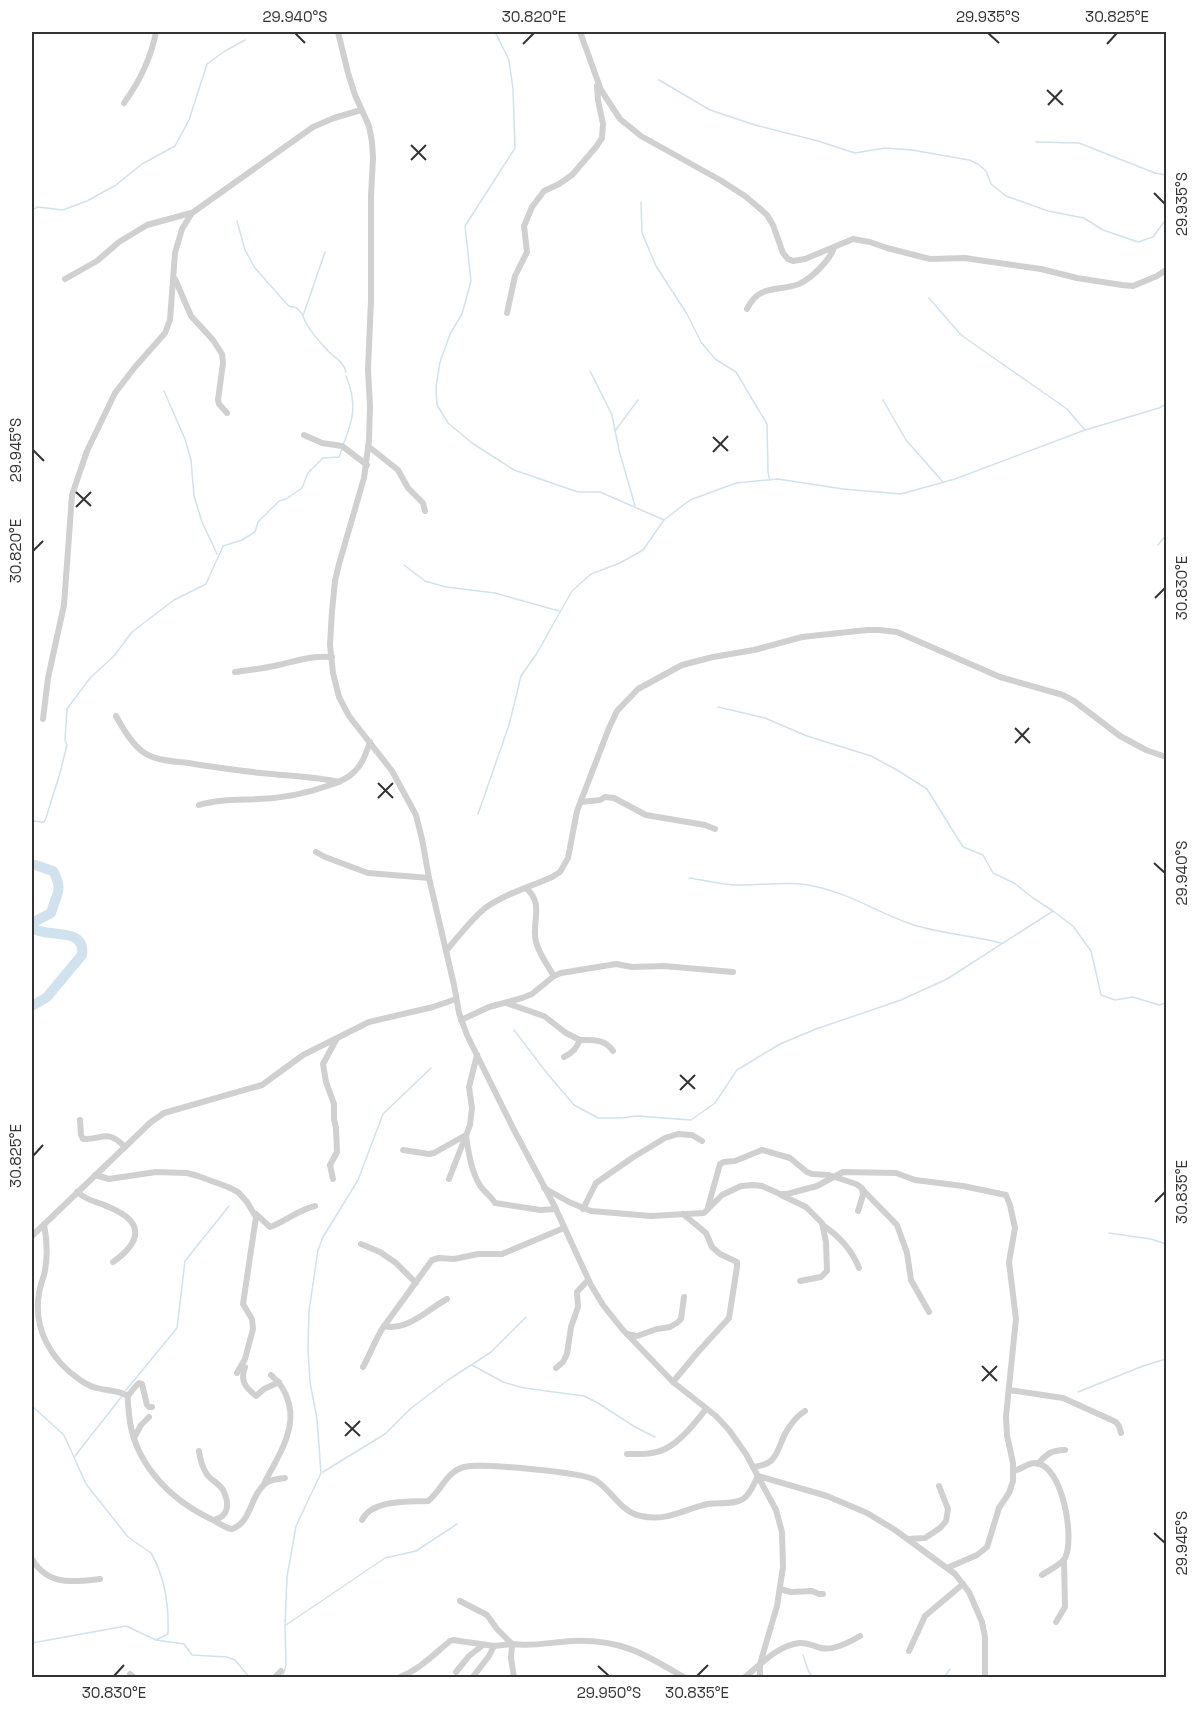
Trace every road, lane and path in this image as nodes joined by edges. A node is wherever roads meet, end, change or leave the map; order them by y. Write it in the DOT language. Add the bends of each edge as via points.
graph roads {
  1 [pos="156,32"];
  2 [pos="338,32"];
  3 [pos="580,32"];
  4 [pos="596,79"];
  5 [pos="124,103"];
  6 [pos="361,110"];
  7 [pos="192,213"];
  8 [pos="835,247"];
  9 [pos="1167,270"];
  10 [pos="174,276"];
  11 [pos="65,279"];
  12 [pos="747,309"];
  13 [pos="507,313"];
  14 [pos="227,413"];
  15 [pos="304,435"];
  16 [pos="368,446"];
  17 [pos="367,465"];
  18 [pos="425,511"];
  19 [pos="332,657"];
  20 [pos="235,672"];
  21 [pos="116,716"];
  22 [pos="43,719"];
  23 [pos="370,742"];
  24 [pos="1167,757"];
  25 [pos="339,782"];
  26 [pos="581,802"];
  27 [pos="199,805"];
  28 [pos="715,829"];
  29 [pos="316,852"];
  30 [pos="429,878"];
  31 [pos="526,888"];
  32 [pos="446,951"];
  33 [pos="734,972"];
  34 [pos="554,976"];
  35 [pos="456,999"];
  36 [pos="506,1002"];
  37 [pos="461,1020"];
  38 [pos="336,1040"];
  39 [pos="580,1040"];
  40 [pos="613,1051"];
  41 [pos="477,1055"];
  42 [pos="564,1057"];
  43 [pos="80,1120"];
  44 [pos="466,1135"];
  45 [pos="702,1141"];
  46 [pos="125,1147"];
  47 [pos="403,1150"];
  48 [pos="95,1175"];
  49 [pos="833,1176"];
  50 [pos="333,1179"];
  51 [pos="449,1179"];
  52 [pos="544,1188"];
  53 [pos="862,1188"];
  54 [pos="77,1192"];
  55 [pos="780,1194"];
  56 [pos="315,1206"];
  57 [pos="556,1209"];
  58 [pos="583,1209"];
  59 [pos="707,1210"];
  60 [pos="253,1211"];
  61 [pos="858,1211"];
  62 [pos="683,1214"];
  63 [pos="44,1224"];
  64 [pos="823,1225"];
  65 [pos="564,1228"];
  66 [pos="32,1236"];
  67 [pos="361,1244"];
  68 [pos="113,1262"];
  69 [pos="859,1268"];
  70 [pos="588,1280"];
  71 [pos="800,1281"];
  72 [pos="416,1283"];
  73 [pos="684,1297"];
  74 [pos="447,1299"];
  75 [pos="929,1312"];
  76 [pos="384,1326"];
  77 [pos="627,1334"];
  78 [pos="245,1361"];
  79 [pos="363,1367"];
  80 [pos="556,1368"];
  81 [pos="237,1373"];
  82 [pos="272,1375"];
  83 [pos="279,1382"];
  84 [pos="673,1382"];
  85 [pos="1009,1390"];
  86 [pos="128,1396"];
  87 [pos="152,1407"];
  88 [pos="706,1409"];
  89 [pos="805,1411"];
  90 [pos="149,1417"];
  91 [pos="1120,1433"];
  92 [pos="134,1438"];
  93 [pos="1065,1450"];
  94 [pos="199,1451"];
  95 [pos="627,1454"];
  96 [pos="1038,1464"];
  97 [pos="753,1467"];
  98 [pos="1013,1471"];
  99 [pos="758,1476"];
  100 [pos="285,1478"];
  101 [pos="939,1486"];
  102 [pos="262,1487"];
  103 [pos="214,1520"];
  104 [pos="362,1520"];
  105 [pos="908,1539"];
  106 [pos="32,1558"];
  107 [pos="1064,1560"];
  108 [pos="947,1568"];
  109 [pos="1042,1575"];
  110 [pos="100,1579"];
  111 [pos="963,1584"];
  112 [pos="780,1589"];
  113 [pos="823,1594"];
  114 [pos="460,1601"];
  115 [pos="1056,1622"];
  116 [pos="861,1636"];
  117 [pos="512,1644"];
  118 [pos="483,1645"];
  119 [pos="494,1646"];
  120 [pos="909,1651"];
  121 [pos="760,1664"];
  122 [pos="281,1671"];
  123 [pos="456,1672"];
  124 [pos="274,1677"];
  125 [pos="398,1677"];
  126 [pos="472,1677"];
  127 [pos="514,1677"];
  128 [pos="685,1677"];
  129 [pos="744,1677"];
  130 [pos="760,1677"];
  131 [pos="985,1677"];
  1 -- 5 [label="street" via="143,72"];
  2 -- 6 [label="street"];
  3 -- 4 [label="street"];
  4 -- 8 [label="street" via="614,111 630,129 720,180 766,214 788,259 798,261"];
  4 -- 13 [label="street" via="602,138 572,175 544,191 532,207 524,226 527,252 515,276"];
  6 -- 7 [label="street" via="313,127"];
  6 -- 16 [label="street" via="369,126 374,158"];
  7 -- 10 [label="street" via="178,241"];
  7 -- 11 [label="street" via="147,225"];
  8 -- 9 [label="street" via="853,239 862,240 930,259 965,258 1133,286"];
  8 -- 12 [label="street" via="808,278 796,285 765,291 753,298"];
  10 -- 14 [label="street" via="191,316 222,354 218,400"];
  10 -- 22 [label="street" via="171,320 165,333 115,393 87,451 72,495 64,605"];
  15 -- 17 [label="street" via="322,444 342,446"];
  16 -- 17 [label="street"];
  16 -- 18 [label="street" via="398,470"];
  17 -- 19 [label="street" via="335,581"];
  19 -- 20 [label="street" via="306,657"];
  19 -- 23 [label="street" via="339,697"];
  21 -- 25 [label="street" via="135,745 151,757"];
  23 -- 25 [label="street" via="359,766"];
  23 -- 30 [label="street" via="392,771 416,815"];
  24 -- 26 [label="street" via="1120,736 1063,695 1000,678 897,632 867,630 802,637 713,657 682,665 645,684 617,711"];
  25 -- 27 [label="street" via="297,795"];
  26 -- 28 [label="street" via="614,798 646,815"];
  26 -- 31 [label="street" via="565,867"];
  29 -- 30 [label="street" via="368,873"];
  30 -- 32 [label="street"];
  31 -- 32 [label="street" via="484,909"];
  31 -- 34 [label="street" via="537,903 537,946"];
  32 -- 35 [label="street"];
  33 -- 34 [label="street" via="616,964"];
  34 -- 36 [label="street" via="532,994"];
  35 -- 37 [label="street"];
  35 -- 38 [label="street" via="369,1022"];
  36 -- 37 [label="street"];
  36 -- 39 [label="street" via="544,1016"];
  37 -- 41 [label="street"];
  38 -- 46 [label="street" via="303,1055 262,1084 164,1113"];
  38 -- 50 [label="street" via="323,1064 334,1104 337,1152 330,1165"];
  39 -- 40 [label="street" via="601,1041"];
  39 -- 42 [label="street"];
  41 -- 44 [label="street" via="470,1082 472,1117"];
  41 -- 52 [label="street"];
  43 -- 46 [label="street" via="83,1139 110,1136"];
  44 -- 47 [label="street" via="434,1153"];
  44 -- 51 [label="street"];
  44 -- 57 [label="street" via="475,1176 495,1203"];
  45 -- 58 [label="street" via="692,1135 665,1138 596,1183"];
  46 -- 48 [label="street"];
  48 -- 54 [label="street"];
  48 -- 60 [label="street" via="109,1179 170,1172 198,1176 237,1192"];
  49 -- 53 [label="street"];
  49 -- 55 [label="street" via="817,1186"];
  49 -- 59 [label="street" via="812,1174 790,1158 757,1151 720,1164"];
  49 -- 85 [label="street" via="843,1172 896,1173 1008,1197 1015,1227 1009,1262 1016,1318"];
  52 -- 57 [label="street"];
  52 -- 58 [label="street"];
  53 -- 61 [label="street"];
  53 -- 75 [label="street" via="897,1225 908,1253 911,1280"];
  54 -- 63 [label="street"];
  54 -- 68 [label="street" via="91,1202 117,1210 135,1228 134,1243"];
  55 -- 59 [label="street" via="762,1186 741,1186 722,1195"];
  55 -- 64 [label="street" via="806,1207"];
  56 -- 60 [label="street" via="270,1227"];
  57 -- 65 [label="street"];
  58 -- 62 [label="street" via="651,1216"];
  59 -- 62 [label="street"];
  60 -- 78 [label="street" via="256,1221 243,1304 253,1329"];
  62 -- 84 [label="street" via="706,1233 712,1247 736,1262 737,1267 729,1318"];
  63 -- 66 [label="street"];
  63 -- 86 [label="street" via="45,1264 38,1317 45,1339 59,1362 81,1380 94,1388"];
  64 -- 69 [label="street" via="836,1234"];
  64 -- 71 [label="street" via="827,1271 821,1277"];
  65 -- 70 [label="street"];
  65 -- 72 [label="street" via="502,1254 435,1258"];
  67 -- 72 [label="street" via="381,1252"];
  70 -- 77 [label="street"];
  70 -- 80 [label="street" via="577,1292 578,1307 567,1354"];
  72 -- 76 [label="street"];
  73 -- 77 [label="street" via="681,1319 670,1328 637,1336"];
  74 -- 76 [label="street" via="417,1319 390,1328"];
  76 -- 79 [label="street"];
  77 -- 84 [label="street"];
  78 -- 81 [label="street"];
  78 -- 83 [label="street" via="244,1385 256,1396"];
  82 -- 83 [label="street"];
  83 -- 102 [label="street" via="290,1402 289,1428"];
  84 -- 88 [label="street"];
  85 -- 91 [label="street" via="1074,1402 1116,1422"];
  85 -- 98 [label="street" via="1007,1435"];
  86 -- 87 [label="street" via="142,1384 147,1405"];
  86 -- 92 [label="street"];
  88 -- 95 [label="street" via="664,1450"];
  88 -- 97 [label="street" via="729,1430"];
  89 -- 97 [label="street" via="797,1417 772,1460"];
  90 -- 92 [label="street"];
  92 -- 103 [label="street" via="143,1461 159,1481 190,1509"];
  93 -- 96 [label="street" via="1045,1455"];
  94 -- 103 [label="street" via="201,1465 210,1480 222,1489 227,1504 224,1516"];
  96 -- 98 [label="street"];
  96 -- 107 [label="street" via="1050,1472 1065,1504 1068,1535"];
  97 -- 99 [label="street"];
  98 -- 108 [label="street" via="1012,1486 999,1508 987,1546"];
  99 -- 104 [label="street" via="747,1495 738,1501 649,1518 631,1513 588,1476 471,1466 453,1473 428,1501 408,1500 381,1506"];
  99 -- 105 [label="street" via="838,1501 882,1521"];
  99 -- 112 [label="street" via="776,1510 782,1532"];
  100 -- 102 [label="street"];
  101 -- 105 [label="street" via="948,1509 946,1521 925,1538"];
  102 -- 103 [label="street" via="238,1527 229,1529"];
  105 -- 108 [label="street"];
  106 -- 110 [label="street" via="40,1571 61,1581"];
  107 -- 109 [label="street"];
  107 -- 115 [label="street" via="1065,1607"];
  108 -- 111 [label="street"];
  111 -- 120 [label="street" via="925,1616"];
  111 -- 131 [label="street" via="982,1622"];
  112 -- 113 [label="street"];
  112 -- 121 [label="street"];
  114 -- 117 [label="street" via="487,1615"];
  116 -- 121 [label="street" via="823,1649 804,1642 787,1646"];
  117 -- 119 [label="street"];
  117 -- 127 [label="street"];
  117 -- 128 [label="street" via="611,1643 644,1653"];
  118 -- 119 [label="street"];
  118 -- 123 [label="street"];
  118 -- 125 [label="street" via="450,1641 413,1671"];
  119 -- 126 [label="street"];
  121 -- 129 [label="street"];
  121 -- 130 [label="street"];
  122 -- 124 [label="street"];
}
